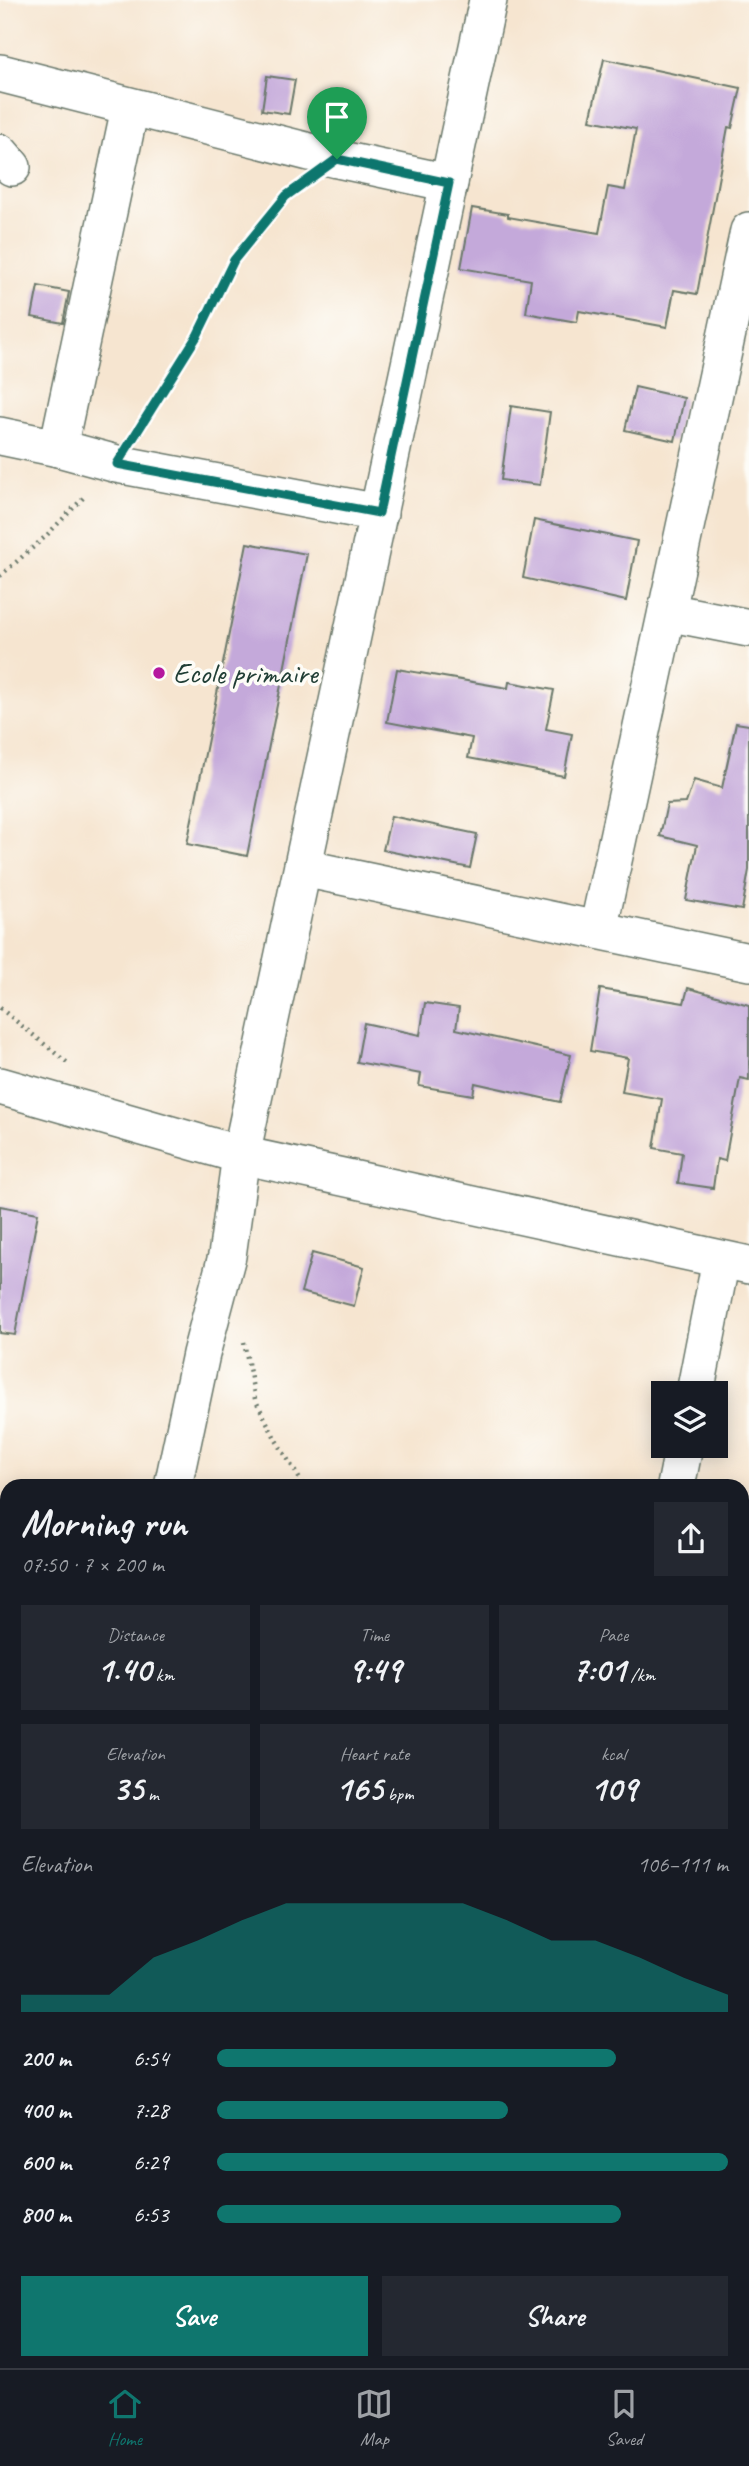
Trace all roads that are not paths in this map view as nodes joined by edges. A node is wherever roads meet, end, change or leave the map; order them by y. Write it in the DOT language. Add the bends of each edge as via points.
graph roads {
  1 [pos="488,0"];
  2 [pos="0,73"];
  3 [pos="130,108"];
  4 [pos="449,183"];
  5 [pos="749,231"];
  6 [pos="0,436"];
  7 [pos="58,448"];
  8 [pos="379,513"];
  9 [pos="667,612"];
  10 [pos="749,628"];
  11 [pos="303,867"];
  12 [pos="598,930"];
  13 [pos="749,962"];
  14 [pos="0,1086"];
  15 [pos="242,1156"];
  16 [pos="735,1262"];
  17 [pos="699,1381"];
  18 [pos="682,1458"];
  19 [pos="174,1479"];
  20 [pos="678,1479"];
  1 -- 4 [label="street"];
  2 -- 3 [label="street"];
  3 -- 4 [label="street"];
  3 -- 7 [label="street"];
  4 -- 8 [label="street"];
  5 -- 9 [label="street"];
  6 -- 7 [label="street"];
  7 -- 8 [label="street" via="117,464"];
  8 -- 11 [label="street"];
  9 -- 10 [label="street"];
  9 -- 12 [label="street"];
  11 -- 12 [label="street"];
  11 -- 15 [label="street"];
  12 -- 13 [label="street"];
  14 -- 15 [label="street"];
  15 -- 16 [label="street"];
  15 -- 19 [label="street" via="228,1256"];
  16 -- 17 [label="street"];
  18 -- 20 [label="street"];
}
